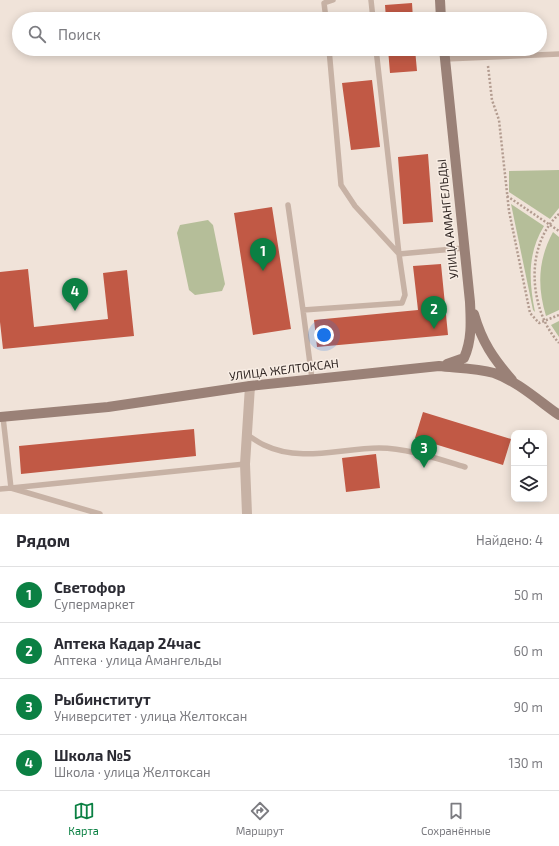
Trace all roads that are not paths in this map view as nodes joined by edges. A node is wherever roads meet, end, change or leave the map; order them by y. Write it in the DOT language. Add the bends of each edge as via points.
graph roads {
  1 [pos="332,0"];
  2 [pos="371,0"];
  3 [pos="440,0"];
  4 [pos="325,12"];
  5 [pos="372,12"];
  6 [pos="441,12"];
  7 [pos="547,54"];
  8 [pos="559,54"];
  9 [pos="330,56"];
  10 [pos="377,56"];
  11 [pos="444,56"];
  12 [pos="473,56"];
  13 [pos="511,56"];
  14 [pos="288,205"];
  15 [pos="464,248"];
  16 [pos="399,254"];
  17 [pos="470,302"];
  18 [pos="303,310"];
  19 [pos="439,366"];
  20 [pos="312,379"];
  21 [pos="516,385"];
  22 [pos="250,386"];
  23 [pos="559,415"];
  24 [pos="2,417"];
  25 [pos="246,434"];
  26 [pos="245,464"];
  27 [pos="465,467"];
  28 [pos="11,488"];
  29 [pos="0,490"];
  30 [pos="100,514"];
  31 [pos="247,514"];
  1 -- 4 [label="lane" via="324,2"];
  2 -- 5 [label="lane"];
  3 -- 6 [label="street"];
  7 -- 8 [label="lane"];
  9 -- 16 [label="lane" via="341,185 355,206"];
  10 -- 16 [label="lane"];
  11 -- 15 [label="street, УЛИЦА АМАНГЕЛЬДЫ"];
  12 -- 13 [label="lane"];
  14 -- 18 [label="lane"];
  15 -- 16 [label="lane"];
  15 -- 17 [label="street, УЛИЦА АМАНГЕЛЬДЫ"];
  16 -- 18 [label="lane" via="405,295 402,302"];
  17 -- 19 [label="street, УЛИЦА АМАНГЕЛЬДЫ" via="471,334 464,358"];
  17 -- 21 [label="street" via="480,335 491,355"];
  18 -- 20 [label="lane"];
  19 -- 20 [label="street, УЛИЦА ЖЕЛТОКСАН"];
  19 -- 21 [label="street, УЛИЦА ЖЕЛТОКСАН" via="495,374"];
  20 -- 22 [label="street, УЛИЦА ЖЕЛТОКСАН"];
  21 -- 23 [label="street, УЛИЦА ЖЕЛТОКСАН"];
  22 -- 24 [label="street, УЛИЦА ЖЕЛТОКСАН" via="108,407"];
  22 -- 25 [label="street"];
  24 -- 28 [label="lane"];
  25 -- 26 [label="street"];
  25 -- 27 [label="lane" via="265,445 285,452 305,454 379,448 430,456"];
  26 -- 28 [label="lane"];
  26 -- 31 [label="street"];
  28 -- 29 [label="lane"];
  28 -- 30 [label="lane"];
}
